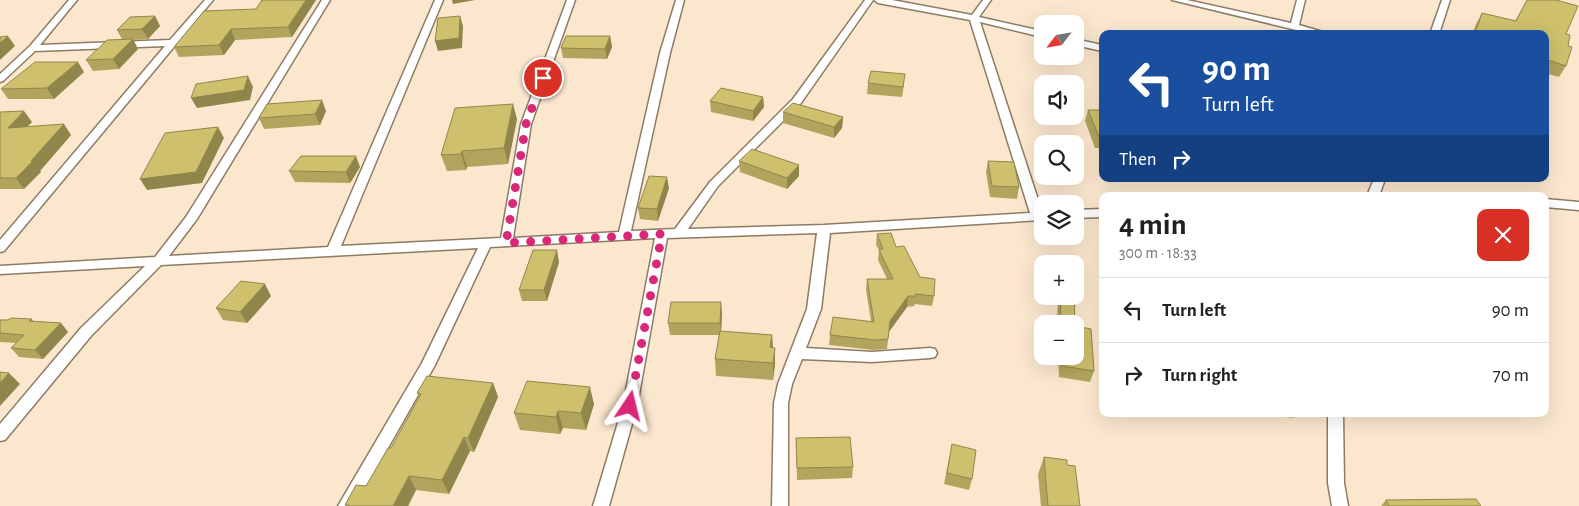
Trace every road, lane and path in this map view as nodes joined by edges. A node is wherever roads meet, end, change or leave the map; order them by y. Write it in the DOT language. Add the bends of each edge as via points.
graph roads {
  1 [pos="73,0"];
  2 [pos="209,0"];
  3 [pos="326,0"];
  4 [pos="439,0"];
  5 [pos="571,0"];
  6 [pos="680,0"];
  7 [pos="869,0"];
  8 [pos="878,0"];
  9 [pos="987,0"];
  10 [pos="1176,0"];
  11 [pos="1301,0"];
  12 [pos="1444,1"];
  13 [pos="974,18"];
  14 [pos="1294,27"];
  15 [pos="1308,30"];
  16 [pos="1435,30"];
  17 [pos="1034,32"];
  18 [pos="174,43"];
  19 [pos="1084,44"];
  20 [pos="1099,47"];
  21 [pos="33,48"];
  22 [pos="0,80"];
  23 [pos="1034,198"];
  24 [pos="1549,203"];
  25 [pos="1579,206"];
  26 [pos="1099,212"];
  27 [pos="1084,213"];
  28 [pos="1034,216"];
  29 [pos="824,229"];
  30 [pos="678,233"];
  31 [pos="662,234"];
  32 [pos="624,236"];
  33 [pos="486,243"];
  34 [pos="506,243"];
  35 [pos="0,248"];
  36 [pos="333,251"];
  37 [pos="159,260"];
  38 [pos="0,270"];
  39 [pos="798,353"];
  40 [pos="930,353"];
  41 [pos="1335,417"];
  42 [pos="0,435"];
  43 [pos="346,506"];
  44 [pos="601,506"];
  45 [pos="780,506"];
  46 [pos="1340,506"];
  1 -- 21 [label="street"];
  2 -- 18 [label="street"];
  3 -- 37 [label="street" via="211,188"];
  4 -- 36 [label="street"];
  5 -- 34 [label="street" via="526,124"];
  6 -- 32 [label="street"];
  7 -- 30 [label="street" via="797,101 714,184"];
  8 -- 13 [label="street"];
  9 -- 13 [label="street"];
  10 -- 14 [label="street"];
  11 -- 14 [label="street"];
  12 -- 16 [label="street"];
  13 -- 17 [label="street"];
  13 -- 23 [label="street"];
  14 -- 15 [label="street"];
  18 -- 21 [label="street"];
  18 -- 35 [label="street"];
  19 -- 20 [label="street"];
  21 -- 22 [label="street"];
  24 -- 25 [label="street"];
  26 -- 27 [label="street"];
  28 -- 29 [label="street"];
  29 -- 30 [label="street"];
  29 -- 39 [label="street" via="814,309"];
  30 -- 31 [label="street"];
  31 -- 32 [label="street"];
  31 -- 44 [label="street" via="630,406"];
  32 -- 34 [label="street"];
  33 -- 34 [label="street"];
  33 -- 36 [label="street"];
  33 -- 43 [label="street" via="428,365"];
  36 -- 37 [label="street"];
  37 -- 38 [label="street"];
  37 -- 42 [label="street" via="86,332"];
  39 -- 40 [label="street" via="872,357"];
  39 -- 45 [label="street" via="781,403"];
  41 -- 46 [label="street" via="1336,483"];
}
